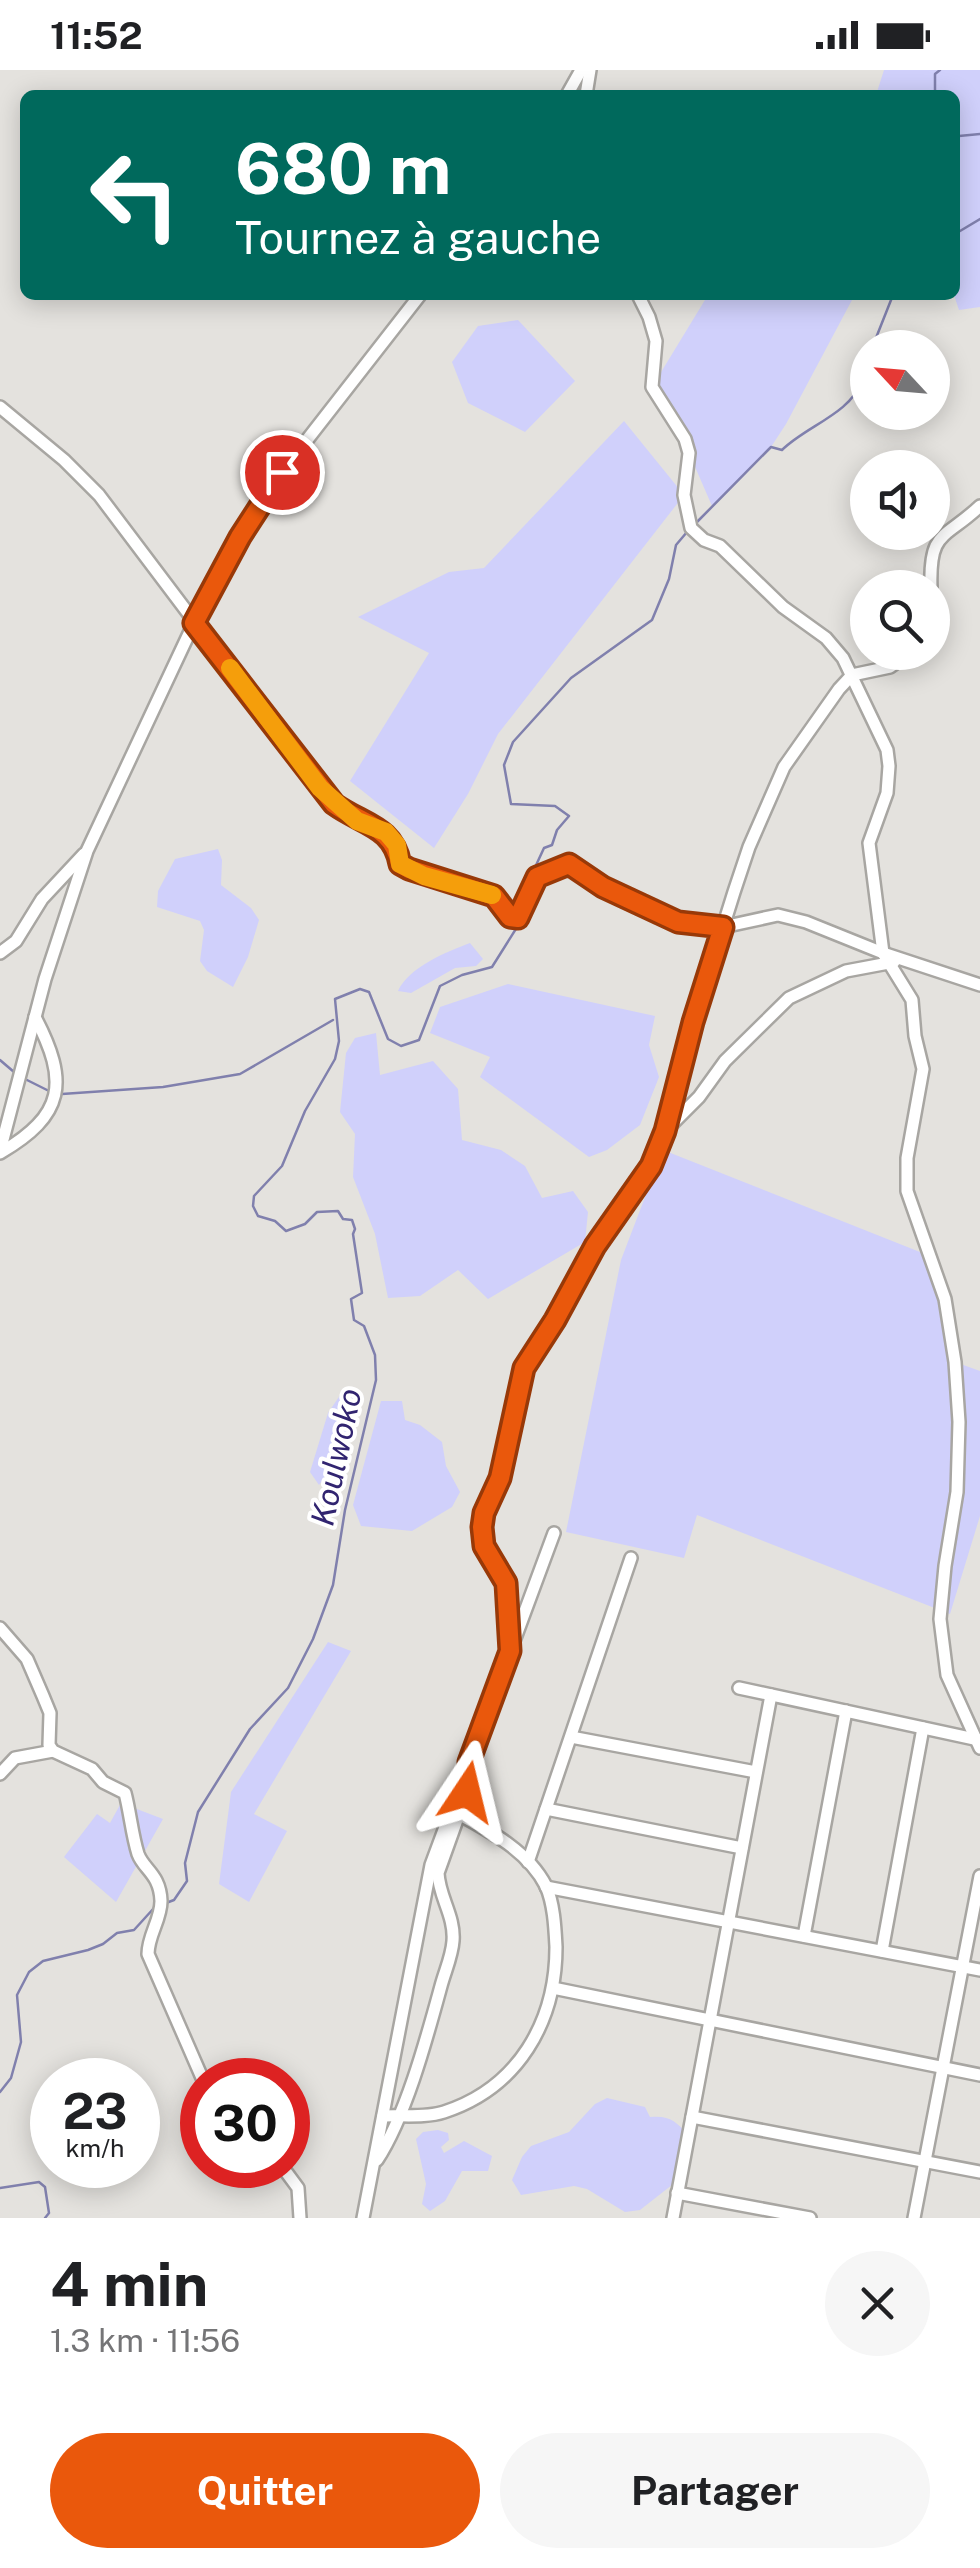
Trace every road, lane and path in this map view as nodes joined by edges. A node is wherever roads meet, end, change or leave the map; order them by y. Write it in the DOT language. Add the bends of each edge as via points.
graph roads {
  1 [pos="416,300"];
  2 [pos="640,300"];
  3 [pos="0,406"];
  4 [pos="980,506"];
  5 [pos="932,570"];
  6 [pos="194,623"];
  7 [pos="876,670"];
  8 [pos="852,675"];
  9 [pos="88,851"];
  10 [pos="723,927"];
  11 [pos="0,953"];
  12 [pos="885,958"];
  13 [pos="980,985"];
  14 [pos="35,1018"];
  15 [pos="665,1131"];
  16 [pos="0,1152"];
  17 [pos="554,1533"];
  18 [pos="631,1558"];
  19 [pos="0,1628"];
  20 [pos="510,1651"];
  21 [pos="739,1688"];
  22 [pos="771,1695"];
  23 [pos="846,1711"];
  24 [pos="923,1728"];
  25 [pos="571,1737"];
  26 [pos="979,1743"];
  27 [pos="53,1752"];
  28 [pos="756,1772"];
  29 [pos="0,1774"];
  30 [pos="546,1809"];
  31 [pos="455,1812"];
  32 [pos="742,1848"];
  33 [pos="528,1862"];
  34 [pos="980,1876"];
  35 [pos="546,1887"];
  36 [pos="728,1922"];
  37 [pos="804,1936"];
  38 [pos="882,1951"];
  39 [pos="963,1966"];
  40 [pos="980,1970"];
  41 [pos="553,1988"];
  42 [pos="710,2019"];
  43 [pos="194,2058"];
  44 [pos="944,2067"];
  45 [pos="980,2074"];
  46 [pos="398,2115"];
  47 [pos="383,2116"];
  48 [pos="692,2117"];
  49 [pos="925,2162"];
  50 [pos="373,2165"];
  51 [pos="980,2172"];
  52 [pos="298,2188"];
  53 [pos="678,2193"];
  54 [pos="753,2213"];
  55 [pos="300,2218"];
  56 [pos="363,2218"];
  57 [pos="673,2218"];
  58 [pos="810,2218"];
  59 [pos="914,2218"];
  1 -- 6 [label="street" via="282,472"];
  2 -- 8 [label="street" via="656,341 652,387 689,453 684,495 691,528 826,638"];
  3 -- 6 [label="street" via="98,495"];
  4 -- 5 [label="street" via="933,546"];
  6 -- 9 [label="street"];
  6 -- 10 [label="street" via="320,788 357,821 386,832 400,864 494,896 518,918 537,877 569,864 678,922"];
  7 -- 8 [label="street"];
  8 -- 10 [label="street" via="784,766"];
  8 -- 12 [label="street" via="890,766 869,842"];
  9 -- 11 [label="street"];
  9 -- 14 [label="street"];
  10 -- 12 [label="street" via="778,914"];
  10 -- 15 [label="street"];
  12 -- 13 [label="street"];
  12 -- 15 [label="street" via="789,998"];
  12 -- 26 [label="street" via="912,1000 923,1069 906,1158 907,1191 945,1299 959,1422 940,1619 947,1675"];
  14 -- 16 [label="street"];
  14 -- 16 [label="street" via="53,1050 55,1094 38,1127"];
  15 -- 20 [label="street" via="651,1166 524,1368 482,1527 484,1546 506,1583"];
  17 -- 20 [label="street"];
  18 -- 25 [label="street"];
  19 -- 27 [label="street" via="27,1659 43,1696"];
  20 -- 31 [label="street"];
  21 -- 22 [label="street"];
  22 -- 23 [label="street"];
  22 -- 28 [label="street"];
  23 -- 24 [label="street"];
  23 -- 37 [label="street"];
  24 -- 26 [label="street"];
  24 -- 38 [label="street"];
  25 -- 28 [label="street"];
  25 -- 30 [label="street"];
  27 -- 29 [label="street" via="15,1758"];
  27 -- 43 [label="street" via="125,1792 139,1858 151,1868 161,1897 148,1954"];
  28 -- 32 [label="street"];
  30 -- 32 [label="street"];
  30 -- 33 [label="street"];
  31 -- 33 [label="street"];
  31 -- 46 [label="street" via="438,1874 453,1944"];
  31 -- 47 [label="street" via="431,1866"];
  32 -- 36 [label="street"];
  33 -- 35 [label="street"];
  34 -- 39 [label="street"];
  35 -- 36 [label="street"];
  35 -- 41 [label="street" via="556,1927"];
  36 -- 37 [label="street"];
  36 -- 42 [label="street"];
  37 -- 38 [label="street"];
  38 -- 39 [label="street"];
  39 -- 40 [label="street"];
  39 -- 44 [label="street"];
  41 -- 42 [label="street"];
  41 -- 46 [label="street" via="531,2046 512,2072 441,2114"];
  42 -- 44 [label="street"];
  42 -- 48 [label="street"];
  44 -- 45 [label="street"];
  44 -- 49 [label="street"];
  46 -- 47 [label="street"];
  46 -- 50 [label="street"];
  47 -- 50 [label="street"];
  48 -- 49 [label="street"];
  48 -- 53 [label="street"];
  49 -- 51 [label="street"];
  49 -- 59 [label="street"];
  50 -- 56 [label="street"];
  52 -- 55 [label="street"];
  53 -- 54 [label="street"];
  53 -- 57 [label="street"];
  54 -- 58 [label="street"];
}
